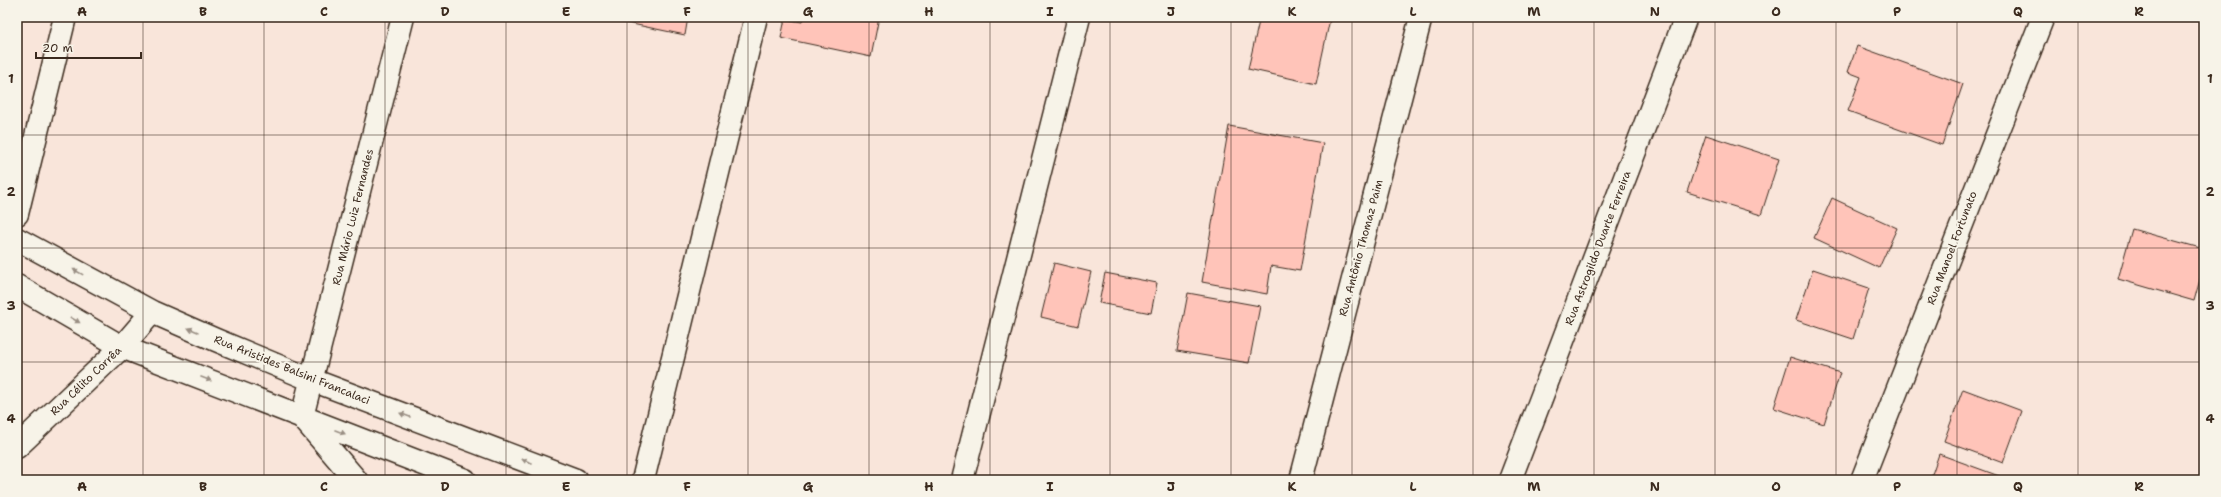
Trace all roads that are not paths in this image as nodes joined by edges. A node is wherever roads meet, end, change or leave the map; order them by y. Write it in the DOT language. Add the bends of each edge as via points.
graph roads {
  1 [pos="65,17"];
  2 [pos="403,17"];
  3 [pos="756,17"];
  4 [pos="1079,17"];
  5 [pos="1421,17"];
  6 [pos="1686,17"];
  7 [pos="2043,17"];
  8 [pos="17,214"];
  9 [pos="17,239"];
  10 [pos="17,286"];
  11 [pos="152,312"];
  12 [pos="122,347"];
  13 [pos="312,380"];
  14 [pos="302,417"];
  15 [pos="17,447"];
  16 [pos="356,480"];
  17 [pos="465,480"];
  18 [pos="576,480"];
  19 [pos="643,480"];
  20 [pos="962,480"];
  21 [pos="1301,480"];
  22 [pos="1510,480"];
  23 [pos="1862,480"];
  1 -- 8 [label="street"];
  2 -- 13 [label="street, Rua Mário Luiz Fernandes"];
  3 -- 19 [label="street"];
  4 -- 20 [label="street"];
  5 -- 21 [label="street, Rua Antônio Thomaz Paim"];
  6 -- 22 [label="street, Rua Astrogildo Duarte Ferreira"];
  7 -- 23 [label="street, Rua Manoel Fortunato"];
  11 -- 9 [label="street, Rua Aristides Balsini Francalaci, one-way"];
  10 -- 12 [label="street, one-way"];
  11 -- 12 [label="street, Rua Célito Corrêa"];
  13 -- 11 [label="street, Rua Aristides Balsini Francalaci, one-way"];
  12 -- 14 [label="street, one-way"];
  12 -- 15 [label="street, Rua Célito Corrêa"];
  13 -- 14 [label="street, Rua Mário Luiz Fernandes"];
  18 -- 13 [label="street, Rua Aristides Balsini Francalaci, one-way"];
  14 -- 16 [label="street"];
  14 -- 17 [label="street, one-way"];
}
